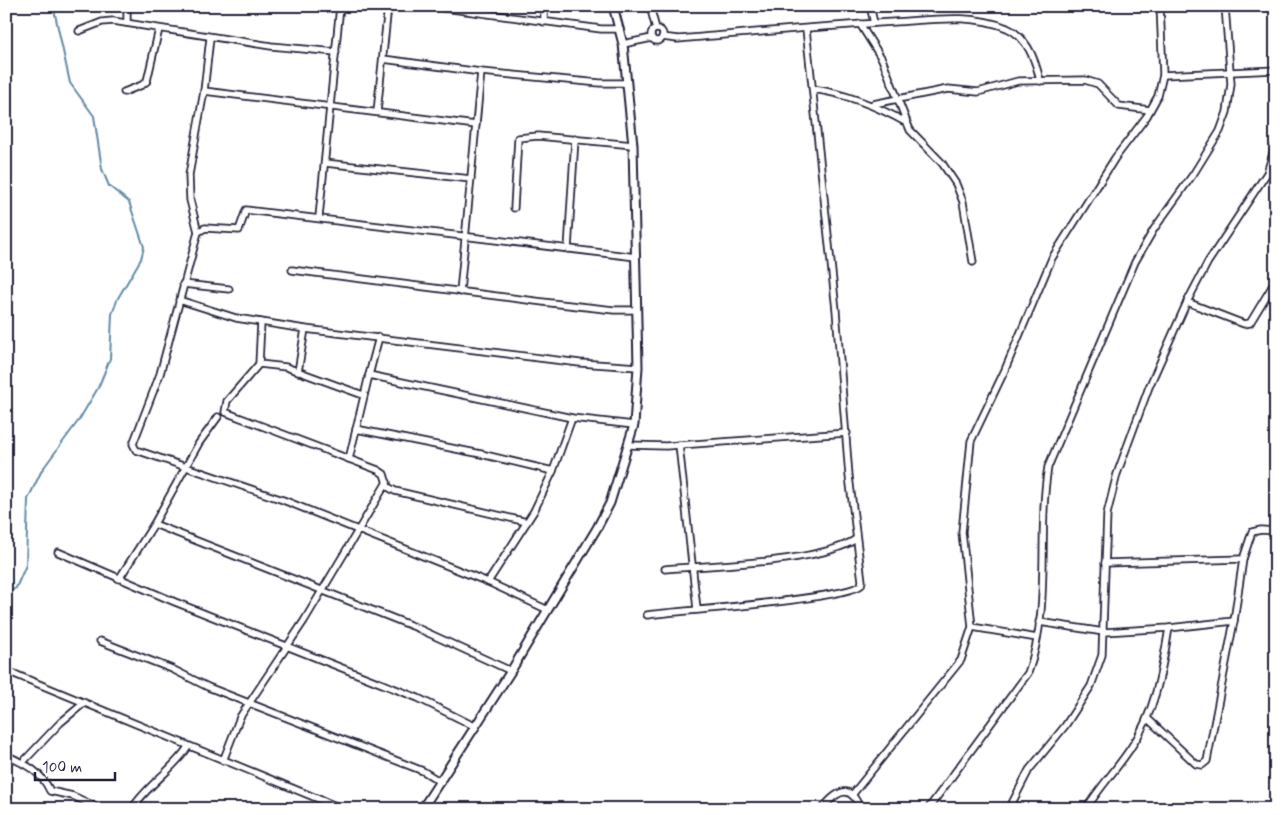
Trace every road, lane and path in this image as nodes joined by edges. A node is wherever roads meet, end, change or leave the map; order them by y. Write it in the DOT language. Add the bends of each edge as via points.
graph roads {
  1 [pos="127,6"];
  2 [pos="340,6"];
  3 [pos="388,6"];
  4 [pos="429,6"];
  5 [pos="544,6"];
  6 [pos="614,6"];
  7 [pos="650,6"];
  8 [pos="870,6"];
  9 [pos="1160,6"];
  10 [pos="1225,6"];
  11 [pos="127,22"];
  12 [pos="544,22"];
  13 [pos="860,24"];
  14 [pos="874,24"];
  15 [pos="159,29"];
  16 [pos="620,29"];
  17 [pos="656,29"];
  18 [pos="806,29"];
  19 [pos="79,31"];
  20 [pos="662,37"];
  21 [pos="210,38"];
  22 [pos="652,38"];
  23 [pos="623,44"];
  24 [pos="336,52"];
  25 [pos="383,59"];
  26 [pos="1276,70"];
  27 [pos="481,72"];
  28 [pos="1231,72"];
  29 [pos="1163,75"];
  30 [pos="1040,80"];
  31 [pos="625,83"];
  32 [pos="813,89"];
  33 [pos="124,92"];
  34 [pos="204,92"];
  35 [pos="899,99"];
  36 [pos="873,104"];
  37 [pos="330,106"];
  38 [pos="1150,110"];
  39 [pos="377,112"];
  40 [pos="907,123"];
  41 [pos="476,125"];
  42 [pos="576,138"];
  43 [pos="1276,143"];
  44 [pos="633,145"];
  45 [pos="325,163"];
  46 [pos="472,179"];
  47 [pos="514,208"];
  48 [pos="320,217"];
  49 [pos="198,232"];
  50 [pos="466,235"];
  51 [pos="568,249"];
  52 [pos="636,257"];
  53 [pos="973,262"];
  54 [pos="292,270"];
  55 [pos="1276,280"];
  56 [pos="183,284"];
  57 [pos="229,289"];
  58 [pos="460,292"];
  59 [pos="178,300"];
  60 [pos="1187,302"];
  61 [pos="637,310"];
  62 [pos="261,322"];
  63 [pos="6,329"];
  64 [pos="305,329"];
  65 [pos="380,337"];
  66 [pos="6,344"];
  67 [pos="260,364"];
  68 [pos="638,366"];
  69 [pos="298,372"];
  70 [pos="369,375"];
  71 [pos="363,395"];
  72 [pos="218,416"];
  73 [pos="572,418"];
  74 [pos="634,425"];
  75 [pos="356,429"];
  76 [pos="847,433"];
  77 [pos="679,445"];
  78 [pos="628,446"];
  79 [pos="349,459"];
  80 [pos="186,469"];
  81 [pos="553,472"];
  82 [pos="387,482"];
  83 [pos="527,522"];
  84 [pos="154,524"];
  85 [pos="359,531"];
  86 [pos="1276,531"];
  87 [pos="856,539"];
  88 [pos="58,552"];
  89 [pos="1243,559"];
  90 [pos="1105,563"];
  91 [pos="693,566"];
  92 [pos="665,569"];
  93 [pos="120,579"];
  94 [pos="488,582"];
  95 [pos="321,590"];
  96 [pos="697,609"];
  97 [pos="548,610"];
  98 [pos="647,614"];
  99 [pos="1234,621"];
  100 [pos="1039,622"];
  101 [pos="972,627"];
  102 [pos="1169,628"];
  103 [pos="1104,632"];
  104 [pos="1037,638"];
  105 [pos="100,641"];
  106 [pos="289,646"];
  107 [pos="511,671"];
  108 [pos="12,674"];
  109 [pos="84,703"];
  110 [pos="251,704"];
  111 [pos="1148,719"];
  112 [pos="476,727"];
  113 [pos="188,747"];
  114 [pos="6,755"];
  115 [pos="223,761"];
  116 [pos="23,762"];
  117 [pos="441,782"];
  118 [pos="852,795"];
  119 [pos="101,809"];
  120 [pos="132,809"];
  121 [pos="344,809"];
  122 [pos="422,809"];
  123 [pos="822,809"];
  124 [pos="862,809"];
  125 [pos="928,809"];
  126 [pos="1009,809"];
  127 [pos="1086,809"];
  1 -- 11 [label="street"];
  2 -- 24 [label="street"];
  3 -- 25 [label="street"];
  4 -- 12 [label="street"];
  5 -- 12 [label="street"];
  6 -- 16 [label="street"];
  7 -- 17 [label="street"];
  8 -- 14 [label="street"];
  9 -- 29 [label="street"];
  10 -- 28 [label="street"];
  11 -- 15 [label="street"];
  11 -- 19 [label="street" via="102,22"];
  12 -- 16 [label="street"];
  13 -- 14 [label="street"];
  13 -- 18 [label="street"];
  13 -- 35 [label="street" via="882,59"];
  14 -- 30 [label="street" via="971,18 1008,28 1030,50"];
  15 -- 21 [label="street"];
  15 -- 33 [label="street" via="147,81"];
  16 -- 23 [label="street"];
  17 -- 20 [label="street" via="662,32"];
  17 -- 22 [label="street"];
  18 -- 20 [label="street" via="678,39"];
  18 -- 32 [label="street"];
  20 -- 22 [label="street" via="658,40"];
  21 -- 24 [label="street"];
  21 -- 34 [label="street"];
  22 -- 23 [label="street"];
  23 -- 31 [label="street"];
  24 -- 37 [label="street"];
  25 -- 27 [label="street"];
  25 -- 39 [label="street"];
  26 -- 28 [label="street"];
  27 -- 31 [label="street"];
  27 -- 41 [label="street"];
  28 -- 29 [label="street"];
  28 -- 100 [label="street" via="1227,112 1220,131 1135,262 1048,466"];
  29 -- 38 [label="street" via="1158,96"];
  30 -- 35 [label="street" via="1007,83 978,92 948,89"];
  30 -- 38 [label="street" via="1092,81 1119,106"];
  31 -- 44 [label="street"];
  32 -- 36 [label="street"];
  32 -- 76 [label="street"];
  34 -- 37 [label="street"];
  34 -- 49 [label="street" via="189,175 190,200"];
  35 -- 36 [label="street"];
  35 -- 40 [label="street"];
  36 -- 40 [label="street"];
  37 -- 39 [label="street"];
  37 -- 45 [label="street"];
  38 -- 101 [label="street" via="1115,158 1052,258 971,441 962,532"];
  39 -- 41 [label="street"];
  40 -- 53 [label="street" via="917,140 942,163 956,184 963,202"];
  41 -- 46 [label="street"];
  42 -- 44 [label="street"];
  42 -- 47 [label="street" via="518,138"];
  42 -- 51 [label="street"];
  43 -- 60 [label="street" via="1267,173 1208,262"];
  44 -- 52 [label="street"];
  45 -- 46 [label="street"];
  45 -- 48 [label="street"];
  46 -- 50 [label="street"];
  48 -- 49 [label="street" via="251,209 244,212 239,230 202,228"];
  48 -- 50 [label="street"];
  49 -- 56 [label="street"];
  50 -- 51 [label="street"];
  50 -- 58 [label="street"];
  51 -- 52 [label="street"];
  52 -- 61 [label="street"];
  54 -- 58 [label="street"];
  55 -- 60 [label="street" via="1250,322 1244,324"];
  56 -- 57 [label="street"];
  56 -- 59 [label="street"];
  58 -- 61 [label="street"];
  59 -- 62 [label="street" via="236,318"];
  59 -- 80 [label="street" via="160,374 133,444 136,450"];
  60 -- 90 [label="street" via="1149,387 1117,474 1107,514"];
  61 -- 68 [label="street"];
  62 -- 64 [label="street"];
  62 -- 67 [label="street"];
  63 -- 66 [label="street"];
  64 -- 65 [label="street"];
  64 -- 69 [label="street"];
  65 -- 68 [label="street" via="580,362"];
  65 -- 70 [label="street"];
  67 -- 69 [label="street"];
  67 -- 79 [label="street" via="227,401 225,412"];
  68 -- 74 [label="street"];
  69 -- 71 [label="street"];
  70 -- 71 [label="street"];
  70 -- 73 [label="street"];
  71 -- 75 [label="street"];
  72 -- 80 [label="street"];
  73 -- 74 [label="street"];
  73 -- 81 [label="street"];
  74 -- 78 [label="street"];
  75 -- 79 [label="street"];
  75 -- 81 [label="street"];
  76 -- 77 [label="street"];
  76 -- 87 [label="street"];
  77 -- 78 [label="street"];
  77 -- 91 [label="street"];
  78 -- 97 [label="street" via="610,503"];
  79 -- 82 [label="street" via="384,474"];
  80 -- 84 [label="street"];
  80 -- 85 [label="street" via="267,494"];
  81 -- 83 [label="street"];
  82 -- 83 [label="street" via="388,487 395,491"];
  82 -- 85 [label="street"];
  83 -- 94 [label="street"];
  84 -- 93 [label="street"];
  84 -- 95 [label="street"];
  85 -- 94 [label="street"];
  85 -- 95 [label="street"];
  86 -- 89 [label="street" via="1252,532"];
  87 -- 91 [label="street" via="822,553"];
  87 -- 96 [label="street" via="862,581 861,586 852,591"];
  88 -- 93 [label="street"];
  89 -- 90 [label="street"];
  89 -- 99 [label="street"];
  90 -- 103 [label="street"];
  91 -- 92 [label="street"];
  91 -- 96 [label="street"];
  93 -- 106 [label="street"];
  94 -- 97 [label="street"];
  95 -- 106 [label="street"];
  95 -- 107 [label="street" via="415,627"];
  96 -- 98 [label="street"];
  97 -- 107 [label="street"];
  99 -- 102 [label="street"];
  99 -- 111 [label="street" via="1207,761 1202,765 1196,764"];
  100 -- 103 [label="street"];
  100 -- 104 [label="street"];
  101 -- 104 [label="street"];
  101 -- 118 [label="street" via="961,660"];
  102 -- 103 [label="street"];
  102 -- 111 [label="street"];
  103 -- 126 [label="street" via="1102,655 1091,686 1065,726 1029,770"];
  104 -- 125 [label="street" via="1028,674"];
  105 -- 110 [label="street"];
  106 -- 110 [label="street"];
  106 -- 112 [label="street" via="418,698"];
  107 -- 112 [label="street"];
  108 -- 109 [label="street"];
  109 -- 113 [label="street"];
  109 -- 116 [label="street"];
  110 -- 115 [label="street" via="240,717"];
  110 -- 117 [label="street" via="423,771"];
  111 -- 127 [label="street"];
  112 -- 117 [label="street"];
  113 -- 115 [label="street"];
  113 -- 120 [label="street"];
  114 -- 116 [label="street"];
  115 -- 121 [label="street"];
  116 -- 119 [label="street" via="44,777 50,791 73,796"];
  117 -- 122 [label="street"];
  118 -- 123 [label="street" via="833,797"];
  118 -- 124 [label="street"];
}
